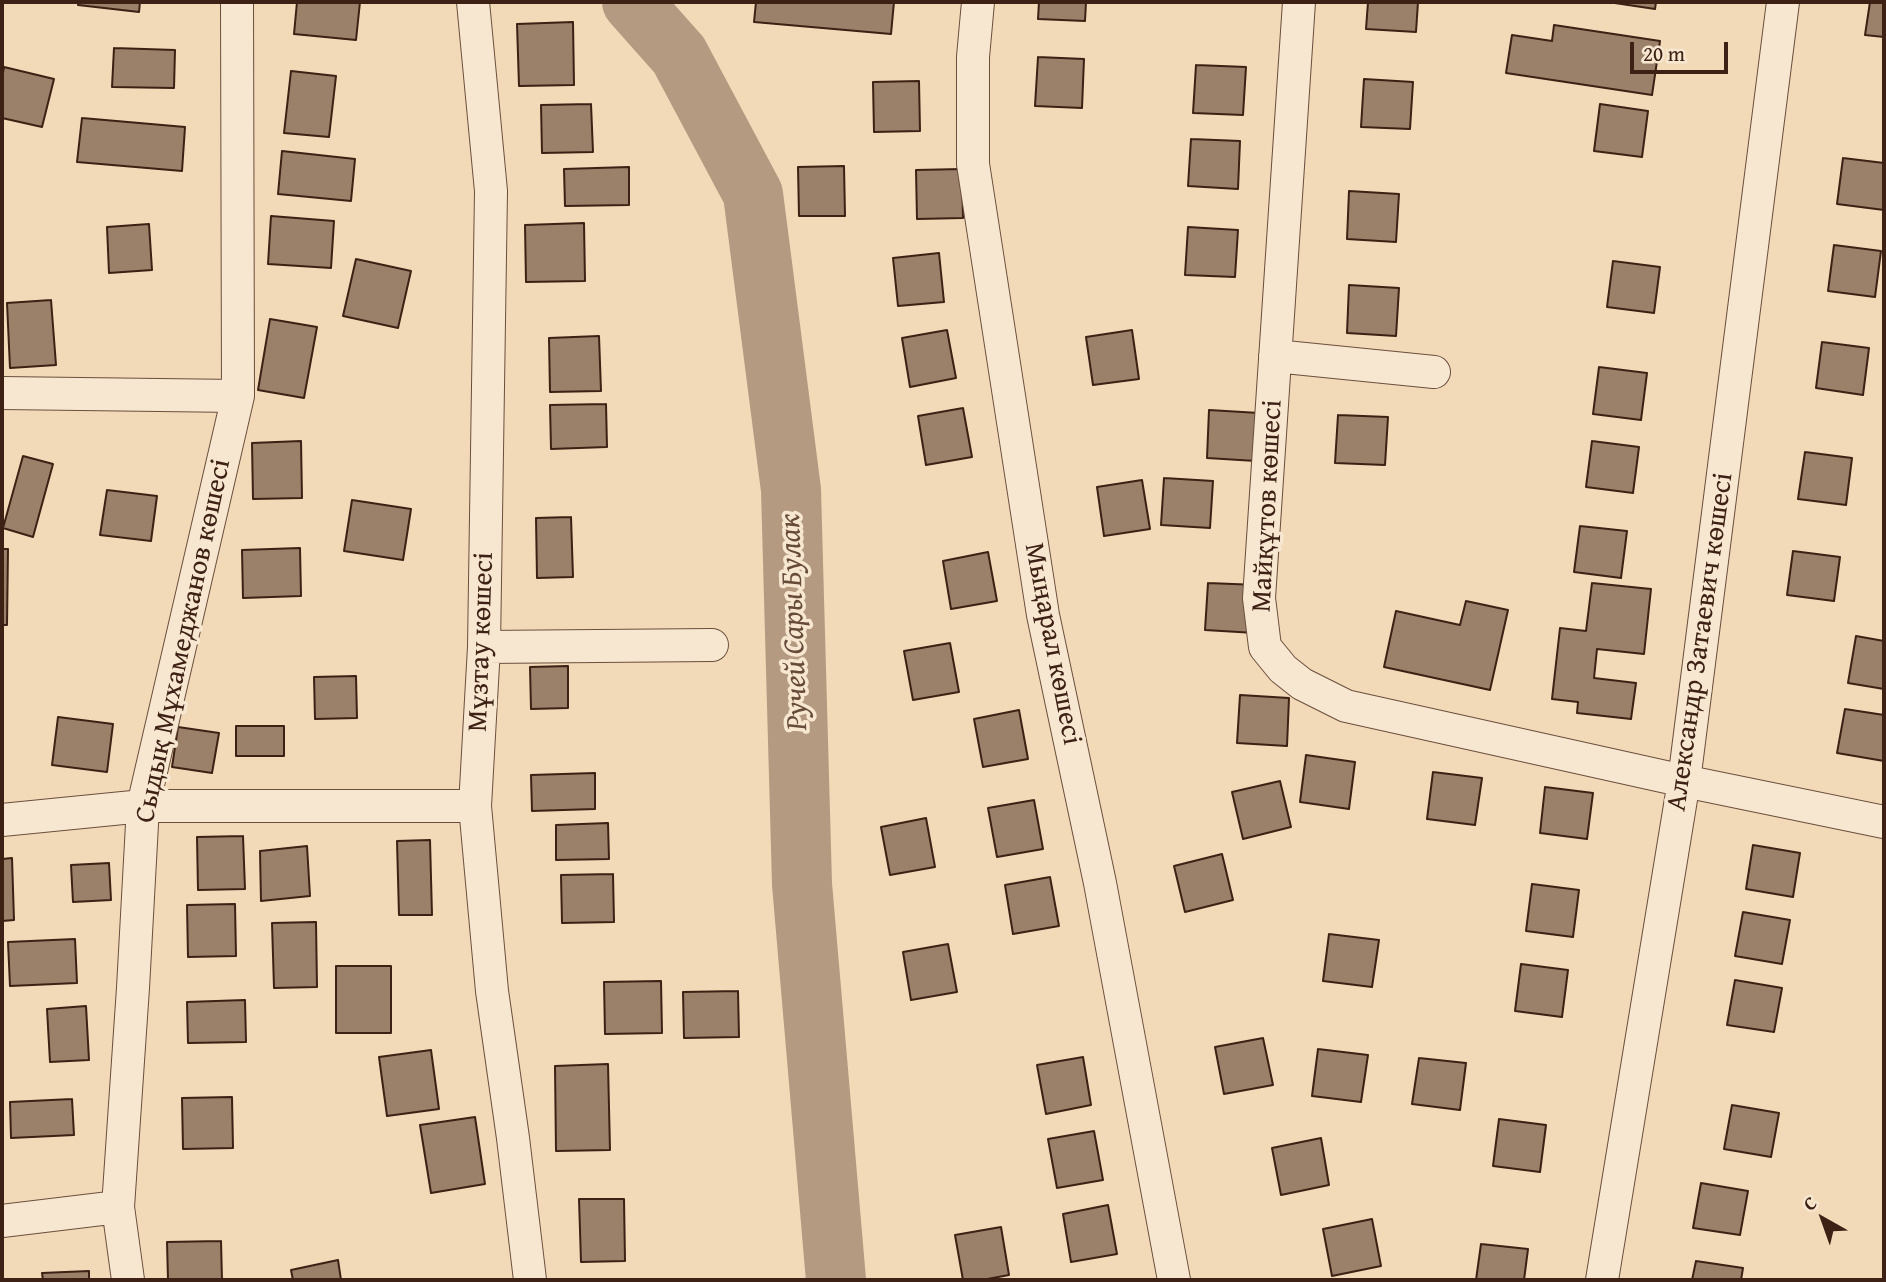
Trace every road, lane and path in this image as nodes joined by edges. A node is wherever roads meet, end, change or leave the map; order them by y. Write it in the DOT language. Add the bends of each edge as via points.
graph roads {
  1 [pos="237,2"];
  2 [pos="473,2"];
  3 [pos="978,2"];
  4 [pos="1299,2"];
  5 [pos="1783,2"];
  6 [pos="1275,356"];
  7 [pos="1434,372"];
  8 [pos="2,393"];
  9 [pos="238,396"];
  10 [pos="712,645"];
  11 [pos="484,647"];
  12 [pos="1684,781"];
  13 [pos="143,806"];
  14 [pos="475,806"];
  15 [pos="2,820"];
  16 [pos="1884,822"];
  17 [pos="118,1207"];
  18 [pos="2,1222"];
  19 [pos="128,1280"];
  20 [pos="530,1280"];
  21 [pos="1174,1280"];
  22 [pos="1602,1280"];
  1 -- 9 [label="street, Сыдық Мұхамеджанов көшесі"];
  2 -- 11 [label="street, Мұзтау көшесі" via="491,191"];
  3 -- 21 [label="street, Мыңарал көшесі" via="973,164 1043,615 1100,883"];
  4 -- 6 [label="street, Майқұтов көшесі"];
  5 -- 12 [label="street, Александр Затаевич көшесі"];
  6 -- 7 [label="street"];
  6 -- 12 [label="street, Майқұтов көшесі" via="1259,598 1265,647 1283,669 1346,706"];
  8 -- 9 [label="street"];
  9 -- 13 [label="street, Сыдық Мұхамеджанов көшесі"];
  10 -- 11 [label="street"];
  11 -- 14 [label="street, Мұзтау көшесі"];
  12 -- 16 [label="street, Майқұтов көшесі"];
  12 -- 22 [label="street, Александр Затаевич көшесі"];
  13 -- 14 [label="street"];
  13 -- 15 [label="street"];
  13 -- 17 [label="street, Сыдық Мұхамеджанов көшесі"];
  14 -- 20 [label="street, Мұзтау көшесі" via="492,991"];
  17 -- 18 [label="street"];
  17 -- 19 [label="street, Сыдық Мұхамеджанов көшесі"];
}
